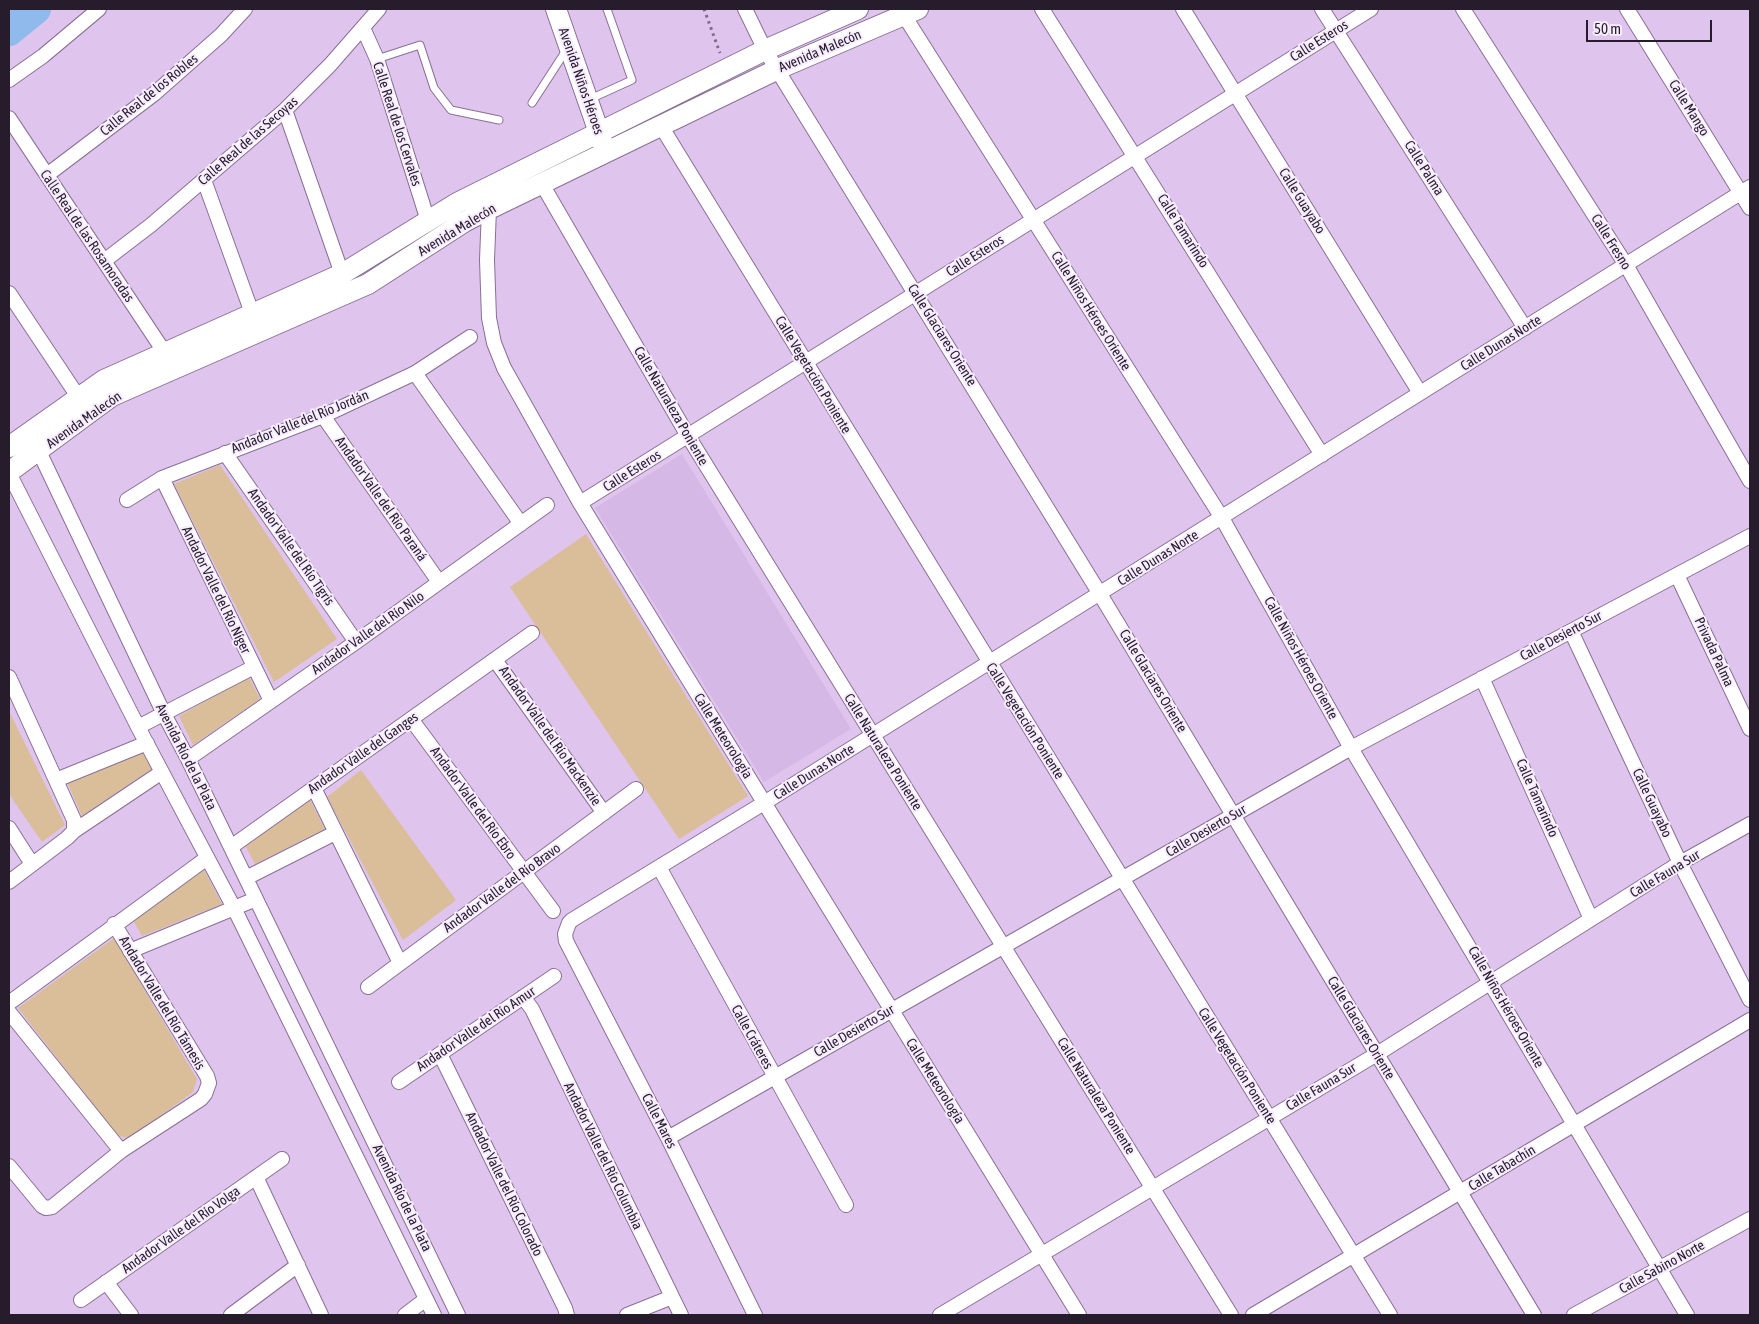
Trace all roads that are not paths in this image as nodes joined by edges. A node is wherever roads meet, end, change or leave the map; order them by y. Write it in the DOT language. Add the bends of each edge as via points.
graph roads {
  1 [pos="99,9"];
  2 [pos="245,9"];
  3 [pos="379,9"];
  4 [pos="556,9"];
  5 [pos="607,9"];
  6 [pos="745,9"];
  7 [pos="858,9"];
  8 [pos="1042,9"];
  9 [pos="1182,9"];
  10 [pos="1322,9"];
  11 [pos="1371,9"];
  12 [pos="1463,9"];
  13 [pos="1627,9"];
  14 [pos="907,11"];
  15 [pos="363,28"];
  16 [pos="1336,30"];
  17 [pos="569,46"];
  18 [pos="765,50"];
  19 [pos="377,59"];
  20 [pos="778,69"];
  21 [pos="9,80"];
  22 [pos="1235,94"];
  23 [pos="588,100"];
  24 [pos="532,103"];
  25 [pos="285,110"];
  26 [pos="9,118"];
  27 [pos="499,120"];
  28 [pos="661,126"];
  29 [pos="599,132"];
  30 [pos="607,153"];
  31 [pos="1136,156"];
  32 [pos="47,175"];
  33 [pos="204,180"];
  34 [pos="542,184"];
  35 [pos="1746,190"];
  36 [pos="1750,208"];
  37 [pos="489,209"];
  38 [pos="1033,220"];
  39 [pos="428,221"];
  40 [pos="104,261"];
  41 [pos="1626,265"];
  42 [pos="342,274"];
  43 [pos="9,293"];
  44 [pos="916,293"];
  45 [pos="252,313"];
  46 [pos="1525,328"];
  47 [pos="470,337"];
  48 [pos="165,354"];
  49 [pos="805,362"];
  50 [pos="415,373"];
  51 [pos="1420,393"];
  52 [pos="79,398"];
  53 [pos="323,416"];
  54 [pos="30,433"];
  55 [pos="688,436"];
  56 [pos="9,447"];
  57 [pos="39,451"];
  58 [pos="225,453"];
  59 [pos="1322,455"];
  60 [pos="9,472"];
  61 [pos="162,478"];
  62 [pos="1750,481"];
  63 [pos="127,500"];
  64 [pos="580,503"];
  65 [pos="547,505"];
  66 [pos="1222,518"];
  67 [pos="521,524"];
  68 [pos="1750,536"];
  69 [pos="1677,575"];
  70 [pos="439,582"];
  71 [pos="1100,594"];
  72 [pos="1571,631"];
  73 [pos="532,634"];
  74 [pos="356,642"];
  75 [pos="495,660"];
  76 [pos="989,663"];
  77 [pos="254,667"];
  78 [pos="9,677"];
  79 [pos="1482,678"];
  80 [pos="271,701"];
  81 [pos="164,714"];
  82 [pos="411,720"];
  83 [pos="138,727"];
  84 [pos="1750,729"];
  85 [pos="873,736"];
  86 [pos="147,743"];
  87 [pos="1351,748"];
  88 [pos="188,759"];
  89 [pos="162,772"];
  90 [pos="56,780"];
  91 [pos="314,788"];
  92 [pos="636,790"];
  93 [pos="764,803"];
  94 [pos="604,813"];
  95 [pos="1234,815"];
  96 [pos="1750,824"];
  97 [pos="9,828"];
  98 [pos="74,831"];
  99 [pos="335,833"];
  100 [pos="231,847"];
  101 [pos="207,858"];
  102 [pos="1680,863"];
  103 [pos="32,864"];
  104 [pos="660,867"];
  105 [pos="524,872"];
  106 [pos="246,878"];
  107 [pos="1122,878"];
  108 [pos="9,882"];
  109 [pos="256,899"];
  110 [pos="234,908"];
  111 [pos="553,911"];
  112 [pos="1592,919"];
  113 [pos="114,924"];
  114 [pos="566,928"];
  115 [pos="1003,946"];
  116 [pos="130,951"];
  117 [pos="400,963"];
  118 [pos="554,976"];
  119 [pos="1491,982"];
  120 [pos="368,986"];
  121 [pos="523,998"];
  122 [pos="1750,1000"];
  123 [pos="9,1003"];
  124 [pos="891,1010"];
  125 [pos="9,1012"];
  126 [pos="1750,1020"];
  127 [pos="440,1054"];
  128 [pos="1377,1054"];
  129 [pos="773,1076"];
  130 [pos="345,1081"];
  131 [pos="398,1082"];
  132 [pos="324,1091"];
  133 [pos="1269,1118"];
  134 [pos="1575,1125"];
  135 [pos="668,1138"];
  136 [pos="121,1152"];
  137 [pos="282,1160"];
  138 [pos="9,1166"];
  139 [pos="256,1177"];
  140 [pos="1152,1188"];
  141 [pos="1460,1193"];
  142 [pos="846,1206"];
  143 [pos="1750,1219"];
  144 [pos="1041,1254"];
  145 [pos="1354,1256"];
  146 [pos="298,1265"];
  147 [pos="1660,1268"];
  148 [pos="106,1282"];
  149 [pos="672,1297"];
  150 [pos="426,1299"];
  151 [pos="81,1300"];
  152 [pos="131,1315"];
  153 [pos="231,1315"];
  154 [pos="321,1315"];
  155 [pos="405,1315"];
  156 [pos="434,1315"];
  157 [pos="458,1315"];
  158 [pos="567,1315"];
  159 [pos="627,1315"];
  160 [pos="681,1315"];
  161 [pos="755,1315"];
  162 [pos="940,1315"];
  163 [pos="1079,1315"];
  164 [pos="1231,1315"];
  165 [pos="1253,1315"];
  166 [pos="1390,1315"];
  167 [pos="1534,1315"];
  168 [pos="1574,1315"];
  169 [pos="1687,1315"];
  1 -- 21 [label="street"];
  2 -- 32 [label="street, Calle Real de los Robles" via="154,94"];
  3 -- 15 [label="street, Calle Real de las Secoyas"];
  4 -- 17 [label="street, Avenida Niños Héroes"];
  5 -- 23 [label="lane" via="632,80"];
  6 -- 18 [label="street, Calle Glaciares Oriente"];
  7 -- 18 [label="street, Avenida Malecón"];
  8 -- 31 [label="street, Calle Tamarindo"];
  9 -- 22 [label="street, Calle Guayabo"];
  10 -- 16 [label="street, Calle Palma"];
  11 -- 16 [label="street, Calle Esteros"];
  12 -- 41 [label="street, Calle Fresno"];
  13 -- 35 [label="street, Calle Mango"];
  14 -- 20 [label="street, Avenida Malecón"];
  14 -- 38 [label="street, Calle Niños Héroes Oriente"];
  15 -- 19 [label="street, Calle Real de los Cervales"];
  15 -- 25 [label="street, Calle Real de las Secoyas"];
  16 -- 22 [label="street, Calle Esteros"];
  16 -- 46 [label="street, Calle Palma"];
  17 -- 23 [label="street, Avenida Niños Héroes"];
  17 -- 24 [label="lane"];
  18 -- 20 [label="street, Calle Glaciares Oriente"];
  18 -- 29 [label="street, Avenida Malecón"];
  19 -- 27 [label="lane" via="420,45 434,88 451,110"];
  19 -- 39 [label="street, Calle Real de los Cervales"];
  20 -- 28 [label="street, Avenida Malecón"];
  20 -- 44 [label="street, Calle Glaciares Oriente"];
  22 -- 31 [label="street, Calle Esteros"];
  22 -- 51 [label="street, Calle Guayabo"];
  23 -- 29 [label="street, Avenida Niños Héroes"];
  25 -- 33 [label="street, Calle Real de las Secoyas"];
  25 -- 42 [label="street"];
  26 -- 32 [label="street, Calle Real de las Rosamoradas"];
  28 -- 30 [label="street, Avenida Malecón"];
  28 -- 49 [label="street, Calle Vegetación Poniente"];
  29 -- 30 [label="street, Avenida Niños Héroes"];
  29 -- 39 [label="street, Avenida Malecón" via="457,203"];
  30 -- 34 [label="street, Avenida Malecón"];
  31 -- 38 [label="street, Calle Esteros"];
  31 -- 59 [label="street, Calle Tamarindo"];
  32 -- 40 [label="street, Calle Real de las Rosamoradas"];
  33 -- 40 [label="street, Calle Real de las Secoyas"];
  33 -- 45 [label="street"];
  34 -- 37 [label="street, Avenida Malecón"];
  34 -- 55 [label="street, Calle Naturaleza Poniente"];
  35 -- 36 [label="street, Calle Mango"];
  35 -- 41 [label="street, Calle Dunas Norte"];
  37 -- 57 [label="street, Avenida Malecón" via="368,284 112,396"];
  37 -- 64 [label="street, Calle Meteorología" via="489,318 494,343 504,368"];
  38 -- 44 [label="street, Calle Esteros"];
  38 -- 66 [label="street, Calle Niños Héroes Oriente"];
  39 -- 42 [label="street, Avenida Malecón"];
  40 -- 48 [label="street, Calle Real de las Rosamoradas"];
  41 -- 46 [label="street, Calle Dunas Norte"];
  41 -- 62 [label="street, Calle Fresno"];
  42 -- 45 [label="street, Avenida Malecón"];
  43 -- 52 [label="street"];
  44 -- 49 [label="street, Calle Esteros"];
  44 -- 71 [label="street, Calle Glaciares Oriente"];
  45 -- 48 [label="street, Avenida Malecón"];
  46 -- 51 [label="street, Calle Dunas Norte"];
  47 -- 50 [label="street, Andador Valle del Río Jordán"];
  48 -- 52 [label="street, Avenida Malecón" via="104,380"];
  49 -- 55 [label="street, Calle Esteros"];
  49 -- 76 [label="street, Calle Vegetación Poniente"];
  50 -- 53 [label="street, Andador Valle del Río Jordán"];
  50 -- 67 [label="street"];
  51 -- 59 [label="street, Calle Dunas Norte"];
  52 -- 54 [label="street, Avenida Malecón"];
  53 -- 58 [label="street, Andador Valle del Río Jordán"];
  53 -- 70 [label="street, Andador Valle del Río Paraná"];
  54 -- 56 [label="street, Avenida Malecón"];
  54 -- 57 [label="street, Avenida Río de la Plata"];
  55 -- 64 [label="street, Calle Esteros"];
  55 -- 85 [label="street, Calle Naturaleza Poniente"];
  57 -- 60 [label="street, Avenida Malecón"];
  57 -- 81 [label="street, Avenida Río de la Plata"];
  58 -- 61 [label="street, Andador Valle del Río Jordán"];
  58 -- 74 [label="street, Andador Valle del Río Tigris"];
  59 -- 66 [label="street, Calle Dunas Norte"];
  60 -- 83 [label="street, Avenida Río de la Plata"];
  61 -- 63 [label="street, Andador Valle del Río Jordán"];
  61 -- 77 [label="street, Andador Valle del Río Níger"];
  64 -- 93 [label="street, Calle Meteorología"];
  65 -- 67 [label="street, Andador Valle del Río Nilo"];
  66 -- 71 [label="street, Calle Dunas Norte"];
  66 -- 87 [label="street, Calle Niños Héroes Oriente"];
  67 -- 70 [label="street, Andador Valle del Río Nilo"];
  68 -- 69 [label="street, Calle Desierto Sur"];
  69 -- 72 [label="street, Calle Desierto Sur"];
  69 -- 84 [label="street, Privada Palma"];
  70 -- 74 [label="street, Andador Valle del Río Nilo"];
  71 -- 76 [label="street, Calle Dunas Norte"];
  71 -- 95 [label="street, Calle Glaciares Oriente"];
  72 -- 79 [label="street, Calle Desierto Sur"];
  72 -- 102 [label="street, Calle Guayabo"];
  73 -- 75 [label="street, Andador Valle del Ganges"];
  74 -- 80 [label="street, Andador Valle del Río Nilo"];
  75 -- 82 [label="street, Andador Valle del Ganges"];
  75 -- 94 [label="street, Andador Valle del Río Mackenzie"];
  76 -- 85 [label="street, Calle Dunas Norte"];
  76 -- 107 [label="street, Calle Vegetación Poniente"];
  77 -- 80 [label="street, Andador Valle del Río Níger"];
  77 -- 81 [label="street"];
  78 -- 90 [label="street"];
  79 -- 87 [label="street, Calle Desierto Sur"];
  79 -- 112 [label="street, Calle Tamarindo"];
  80 -- 88 [label="street, Andador Valle del Río Nilo"];
  81 -- 83 [label="street"];
  81 -- 88 [label="street, Avenida Río de la Plata"];
  82 -- 91 [label="street, Andador Valle del Ganges"];
  82 -- 105 [label="street, Andador Valle del Río Ebro"];
  83 -- 86 [label="street, Avenida Río de la Plata"];
  85 -- 93 [label="street, Calle Dunas Norte"];
  85 -- 115 [label="street, Calle Naturaleza Poniente"];
  86 -- 89 [label="street, Avenida Río de la Plata"];
  86 -- 90 [label="street"];
  87 -- 95 [label="street, Calle Desierto Sur"];
  87 -- 119 [label="street, Calle Niños Héroes Oriente"];
  88 -- 100 [label="street, Avenida Río de la Plata"];
  89 -- 98 [label="street"];
  89 -- 101 [label="street, Avenida Río de la Plata"];
  90 -- 98 [label="street" via="74,820"];
  91 -- 99 [label="street"];
  91 -- 100 [label="street, Andador Valle del Ganges"];
  92 -- 94 [label="street, Andador Valle del Río Bravo"];
  93 -- 104 [label="street, Calle Dunas Norte"];
  93 -- 124 [label="street, Calle Meteorología"];
  94 -- 105 [label="street, Andador Valle del Río Bravo"];
  95 -- 107 [label="street, Calle Desierto Sur"];
  95 -- 128 [label="street, Calle Glaciares Oriente"];
  96 -- 102 [label="street, Calle Fauna Sur"];
  97 -- 103 [label="street"];
  98 -- 103 [label="street"];
  99 -- 106 [label="street"];
  99 -- 117 [label="street"];
  100 -- 106 [label="street, Avenida Río de la Plata"];
  101 -- 110 [label="street, Avenida Río de la Plata"];
  101 -- 113 [label="street"];
  102 -- 112 [label="street, Calle Fauna Sur"];
  102 -- 122 [label="street, Calle Guayabo"];
  103 -- 108 [label="street"];
  104 -- 114 [label="street, Calle Dunas Norte" via="572,920"];
  104 -- 129 [label="street, Calle Cráteres"];
  105 -- 111 [label="street, Andador Valle del Río Ebro"];
  105 -- 117 [label="street, Andador Valle del Río Bravo"];
  106 -- 109 [label="street, Avenida Río de la Plata"];
  107 -- 115 [label="street, Calle Desierto Sur"];
  107 -- 133 [label="street, Calle Vegetación Poniente"];
  109 -- 110 [label="street"];
  109 -- 130 [label="street, Avenida Río de la Plata"];
  110 -- 116 [label="street"];
  110 -- 132 [label="street, Avenida Río de la Plata"];
  112 -- 119 [label="street, Calle Fauna Sur"];
  113 -- 116 [label="street, Andador Valle del Río Támesis"];
  113 -- 123 [label="street"];
  114 -- 135 [label="street, Calle Mares" via="566,941"];
  115 -- 124 [label="street, Calle Desierto Sur"];
  115 -- 140 [label="street, Calle Naturaleza Poniente"];
  116 -- 136 [label="street, Andador Valle del Río Támesis" via="209,1083 201,1099"];
  117 -- 120 [label="street, Andador Valle del Río Bravo"];
  118 -- 121 [label="street, Andador Valle del Río Amur"];
  119 -- 128 [label="street, Calle Fauna Sur"];
  119 -- 134 [label="street, Calle Niños Héroes Oriente"];
  121 -- 127 [label="street, Andador Valle del Río Amur"];
  121 -- 149 [label="street, Andador Valle del Río Columbia" via="532,1009"];
  124 -- 129 [label="street, Calle Desierto Sur"];
  124 -- 144 [label="street, Calle Meteorología"];
  125 -- 136 [label="street"];
  126 -- 134 [label="street, Calle Tabachín"];
  127 -- 131 [label="street, Andador Valle del Río Amur"];
  127 -- 158 [label="street, Andador Valle del Río Colorado"];
  128 -- 133 [label="street, Calle Fauna Sur"];
  128 -- 141 [label="street, Calle Glaciares Oriente"];
  129 -- 135 [label="street, Calle Desierto Sur"];
  129 -- 142 [label="street, Calle Cráteres"];
  130 -- 132 [label="street"];
  130 -- 157 [label="street, Avenida Río de la Plata"];
  132 -- 150 [label="street, Avenida Río de la Plata"];
  133 -- 140 [label="street, Calle Fauna Sur"];
  133 -- 145 [label="street, Calle Vegetación Poniente"];
  134 -- 141 [label="street, Calle Tabachín"];
  134 -- 147 [label="street, Calle Niños Héroes Oriente"];
  135 -- 161 [label="street, Calle Mares"];
  136 -- 138 [label="street, Andador Valle del Río Támesis" via="52,1207 46,1208"];
  137 -- 139 [label="street, Andador Valle del Río Volga"];
  139 -- 146 [label="street"];
  139 -- 148 [label="street, Andador Valle del Río Volga"];
  140 -- 144 [label="street, Calle Fauna Sur"];
  140 -- 164 [label="street, Calle Naturaleza Poniente"];
  141 -- 145 [label="street, Calle Tabachín"];
  141 -- 167 [label="street, Calle Glaciares Oriente"];
  143 -- 147 [label="street, Calle Sabino Norte"];
  144 -- 162 [label="street, Calle Fauna Sur"];
  144 -- 163 [label="street, Calle Meteorología"];
  145 -- 165 [label="street, Calle Tabachín"];
  145 -- 166 [label="street, Calle Vegetación Poniente"];
  146 -- 153 [label="street"];
  146 -- 154 [label="street"];
  147 -- 168 [label="street, Calle Sabino Norte"];
  147 -- 169 [label="street, Calle Niños Héroes Oriente"];
  148 -- 151 [label="street, Andador Valle del Río Volga"];
  148 -- 152 [label="street"];
  149 -- 159 [label="street"];
  149 -- 160 [label="street, Andador Valle del Río Columbia"];
  150 -- 155 [label="street"];
  150 -- 156 [label="street, Avenida Río de la Plata"];
}
